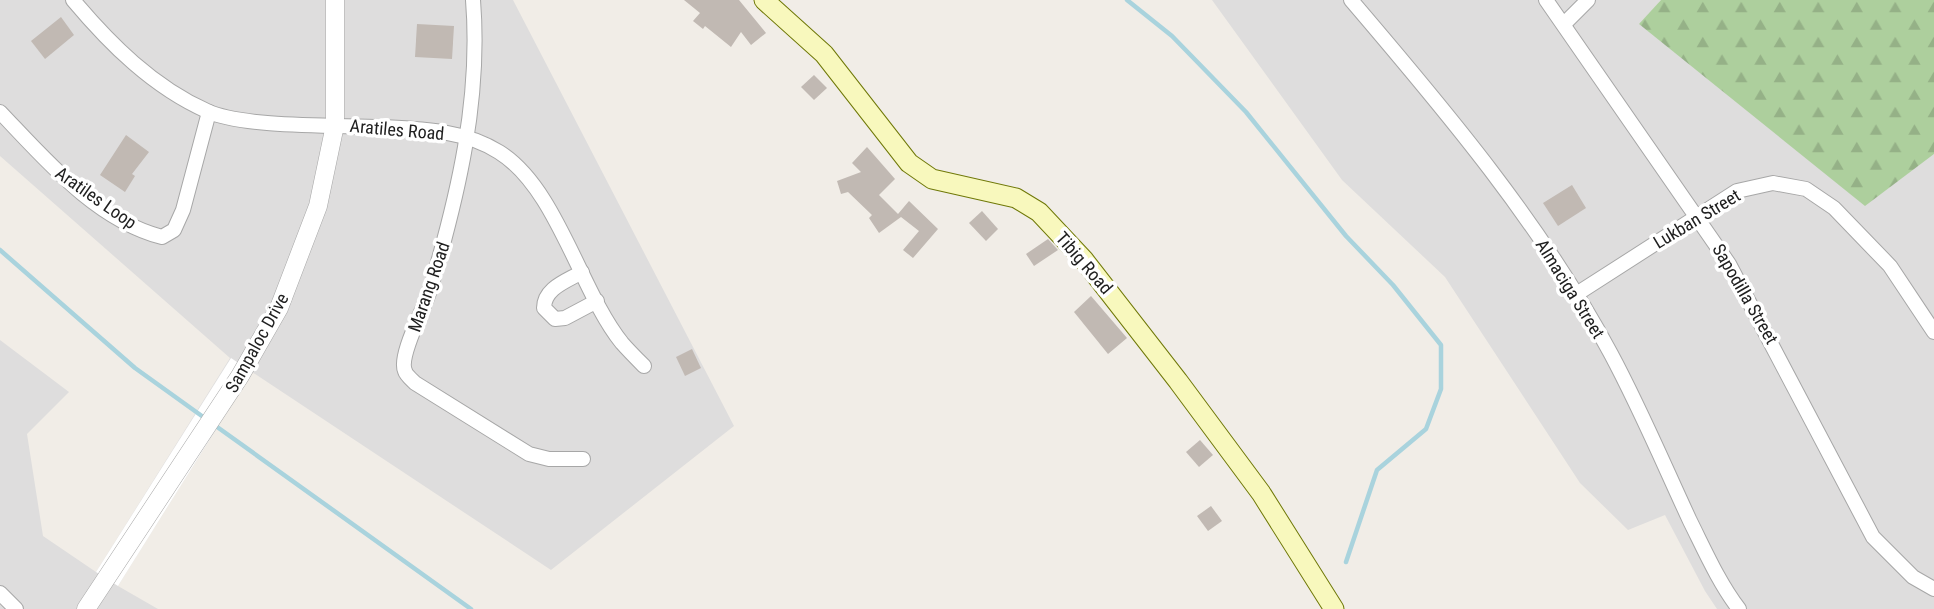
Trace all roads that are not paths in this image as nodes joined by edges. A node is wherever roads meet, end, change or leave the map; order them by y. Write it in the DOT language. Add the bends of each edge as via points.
graph roads {
  1 [pos="73,0"];
  2 [pos="335,0"];
  3 [pos="473,0"];
  4 [pos="764,0"];
  5 [pos="1351,0"];
  6 [pos="1546,0"];
  7 [pos="1588,0"];
  8 [pos="1565,23"];
  9 [pos="0,111"];
  10 [pos="209,112"];
  11 [pos="335,125"];
  12 [pos="468,136"];
  13 [pos="1699,216"];
  14 [pos="582,272"];
  15 [pos="1574,295"];
  16 [pos="597,301"];
  17 [pos="1934,332"];
  18 [pos="644,366"];
  19 [pos="583,459"];
  20 [pos="1934,589"];
  21 [pos="0,593"];
  22 [pos="16,609"];
  23 [pos="86,609"];
  24 [pos="1334,609"];
  25 [pos="1739,609"];
  1 -- 10 [label="street, Aratiles Road" via="130,60"];
  2 -- 11 [label="street, Sampaloc Drive"];
  3 -- 12 [label="street, Marang Road"];
  4 -- 24 [label="main road, Tibig Road" via="824,54 909,163 932,178 1016,198 1039,212 1084,260 1261,493"];
  5 -- 15 [label="street, Almaciga Street" via="1480,158"];
  6 -- 8 [label="street, Sapodilla Street"];
  7 -- 8 [label="street"];
  8 -- 13 [label="street, Sapodilla Street"];
  9 -- 10 [label="street, Aratiles Loop" via="51,166 89,198 162,237 174,230 183,210"];
  10 -- 11 [label="street, Aratiles Road" via="258,121"];
  11 -- 12 [label="street, Aratiles Road"];
  11 -- 23 [label="street, Sampaloc Drive" via="318,206 279,308 240,376"];
  12 -- 14 [label="street, Aratiles Road" via="501,153 522,172 544,201"];
  12 -- 19 [label="street, Marang Road" via="445,240 404,358 405,371 415,383 529,454"];
  13 -- 15 [label="street, Lukban Street"];
  13 -- 17 [label="street, Lukban Street" via="1737,191 1773,183 1806,189 1860,232 1890,266"];
  13 -- 20 [label="street, Sapodilla Street" via="1760,318 1873,537 1913,577"];
  14 -- 16 [label="street, Aratiles Road"];
  14 -- 16 [label="street" via="550,291 544,308 555,319 565,318"];
  15 -- 25 [label="street, Almaciga Street" via="1610,351 1706,554"];
  16 -- 18 [label="street, Aratiles Road" via="621,342"];
  21 -- 22 [label="street"];
}
